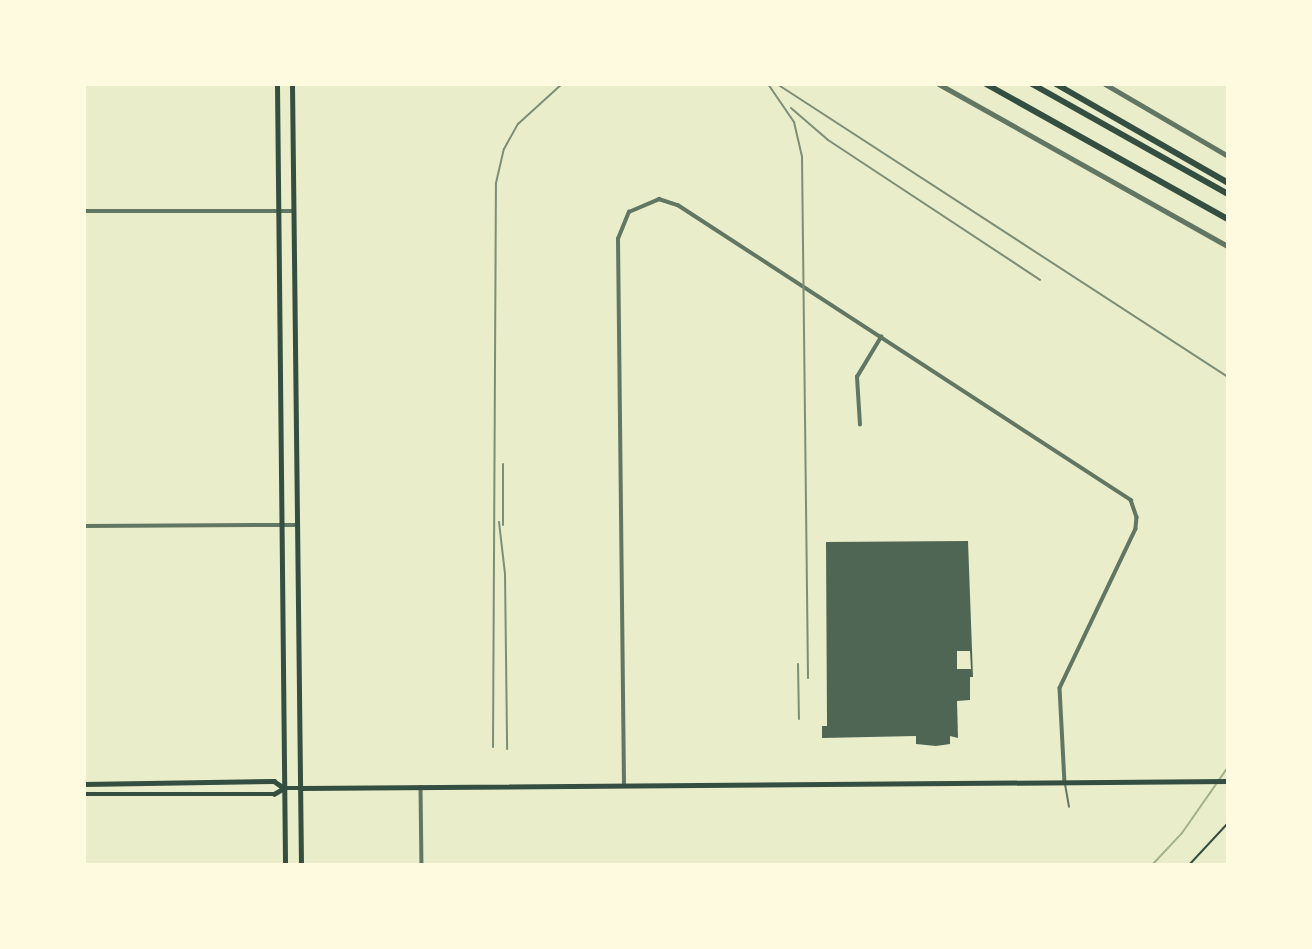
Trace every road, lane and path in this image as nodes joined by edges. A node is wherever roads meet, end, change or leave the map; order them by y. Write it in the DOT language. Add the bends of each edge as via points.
graph roads {
  1 [pos="277,84"];
  2 [pos="292,84"];
  3 [pos="939,84"];
  4 [pos="986,84"];
  5 [pos="1032,84"];
  6 [pos="1056,84"];
  7 [pos="1105,84"];
  8 [pos="1228,156"];
  9 [pos="1228,184"];
  10 [pos="1228,194"];
  11 [pos="84,211"];
  12 [pos="278,211"];
  13 [pos="294,211"];
  14 [pos="1228,219"];
  15 [pos="1228,246"];
  16 [pos="881,337"];
  17 [pos="860,425"];
  18 [pos="281,525"];
  19 [pos="297,525"];
  20 [pos="84,526"];
  21 [pos="283,650"];
  22 [pos="298,650"];
  23 [pos="1228,781"];
  24 [pos="1065,782"];
  25 [pos="84,784"];
  26 [pos="624,785"];
  27 [pos="421,787"];
  28 [pos="284,788"];
  29 [pos="300,788"];
  30 [pos="84,794"];
  31 [pos="1069,807"];
  32 [pos="1228,823"];
  33 [pos="285,865"];
  34 [pos="301,865"];
  35 [pos="422,865"];
  36 [pos="1189,865"];
  1 -- 12 [label="main road"];
  2 -- 13 [label="main road"];
  3 -- 15 [label="street"];
  4 -- 14 [label="highway"];
  5 -- 10 [label="highway"];
  6 -- 9 [label="highway"];
  7 -- 8 [label="street"];
  11 -- 12 [label="street"];
  12 -- 13 [label="street"];
  12 -- 18 [label="main road"];
  13 -- 19 [label="main road"];
  16 -- 17 [label="street" via="857,377"];
  16 -- 24 [label="street" via="1125,494 1136,508 1136,529 1060,688"];
  16 -- 26 [label="street" via="674,202 648,200 625,216 618,239"];
  18 -- 19 [label="street"];
  18 -- 20 [label="street"];
  18 -- 21 [label="main road"];
  19 -- 22 [label="main road"];
  21 -- 22 [label="main road"];
  21 -- 28 [label="main road"];
  22 -- 29 [label="main road"];
  23 -- 24 [label="main road"];
  24 -- 26 [label="main road"];
  24 -- 31 [label="lane"];
  25 -- 28 [label="main road" via="274,781"];
  26 -- 27 [label="main road"];
  27 -- 29 [label="main road"];
  27 -- 35 [label="street"];
  28 -- 29 [label="main road"];
  28 -- 30 [label="main road" via="274,794"];
  28 -- 33 [label="main road"];
  29 -- 34 [label="main road"];
  32 -- 36 [label="path"];
}
